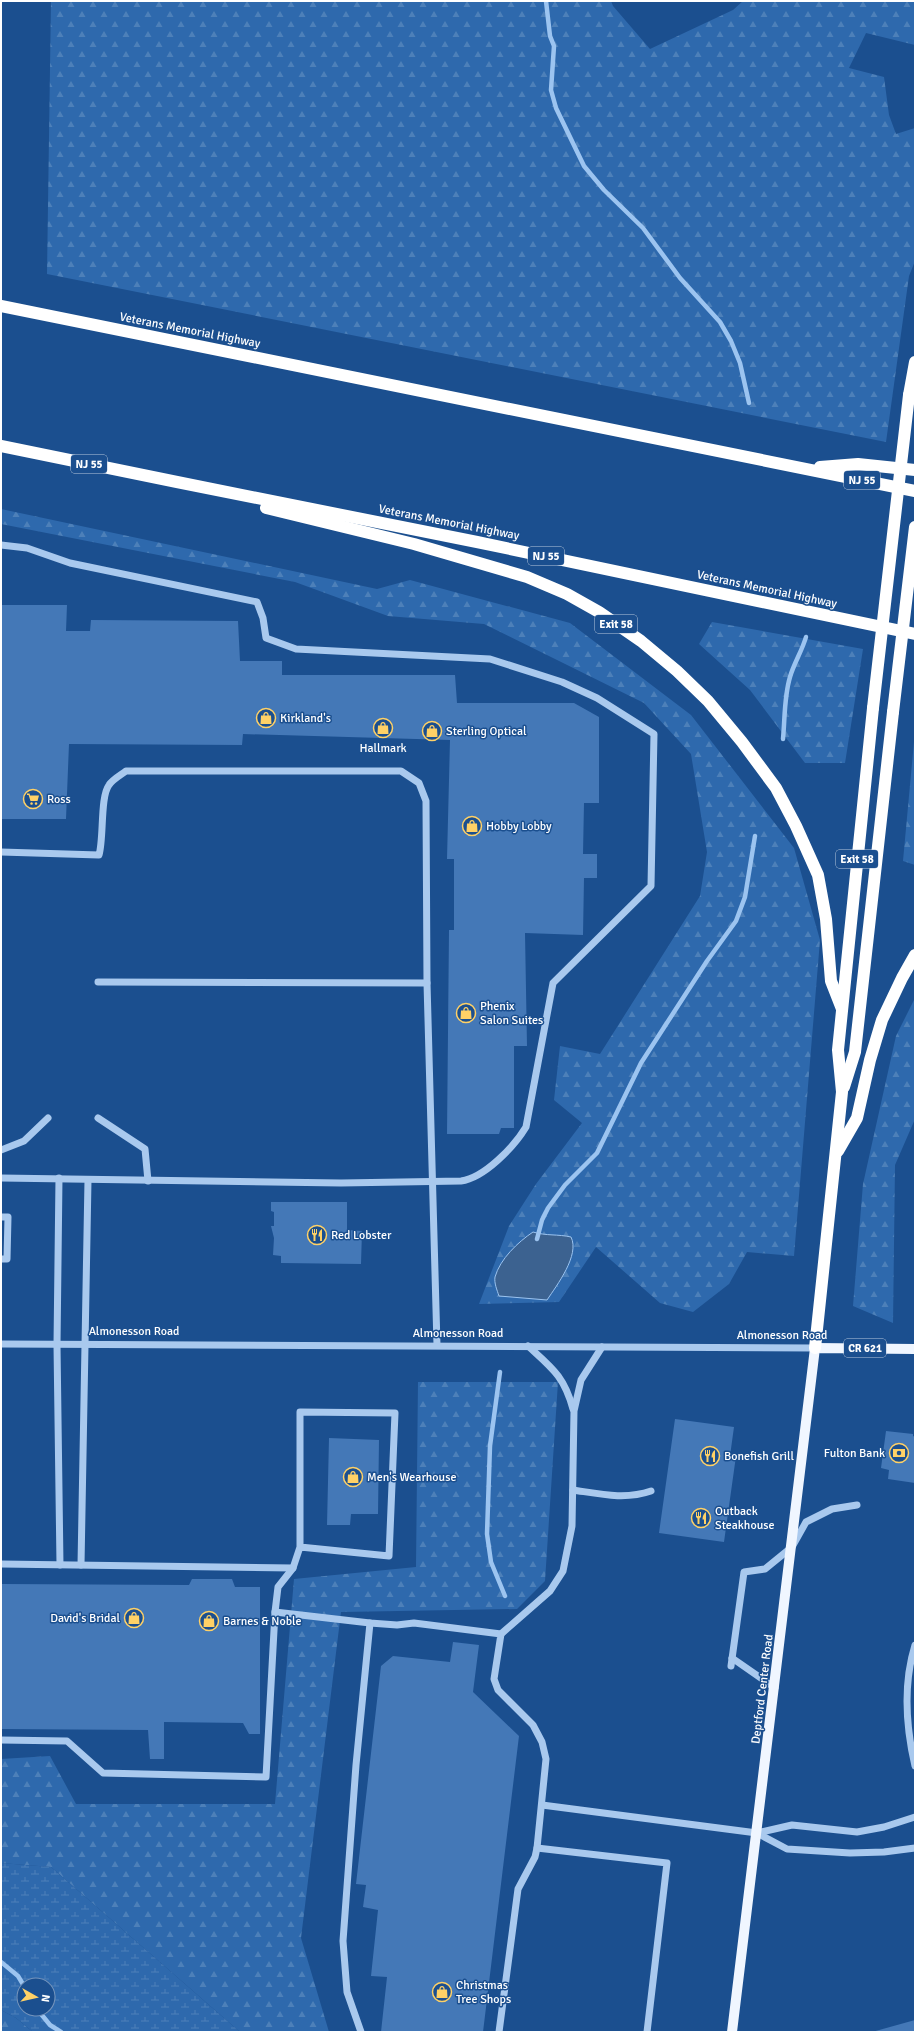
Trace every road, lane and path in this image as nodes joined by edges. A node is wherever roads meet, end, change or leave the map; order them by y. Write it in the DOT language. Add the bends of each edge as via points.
graph roads {
  1 [pos="1,306"];
  2 [pos="915,362"];
  3 [pos="1,446"];
  4 [pos="809,469"];
  5 [pos="915,470"];
  6 [pos="177,482"];
  7 [pos="915,491"];
  8 [pos="915,527"];
  9 [pos="1,545"];
  10 [pos="915,634"];
  11 [pos="1,852"];
  12 [pos="915,956"];
  13 [pos="98,982"];
  14 [pos="427,983"];
  15 [pos="842,1009"];
  16 [pos="842,1092"];
  17 [pos="48,1118"];
  18 [pos="98,1118"];
  19 [pos="1,1150"];
  20 [pos="835,1156"];
  21 [pos="1,1172"];
  22 [pos="1,1178"];
  23 [pos="59,1178"];
  24 [pos="88,1180"];
  25 [pos="148,1181"];
  26 [pos="433,1181"];
  27 [pos="1,1217"];
  28 [pos="1,1259"];
  29 [pos="1,1344"];
  30 [pos="84,1344"];
  31 [pos="57,1346"];
  32 [pos="437,1346"];
  33 [pos="528,1346"];
  34 [pos="602,1347"];
  35 [pos="815,1348"];
  36 [pos="915,1349"];
  37 [pos="574,1411"];
  38 [pos="573,1490"];
  39 [pos="651,1491"];
  40 [pos="857,1505"];
  41 [pos="300,1547"];
  42 [pos="792,1547"];
  43 [pos="1,1564"];
  44 [pos="60,1565"];
  45 [pos="81,1565"];
  46 [pos="292,1568"];
  47 [pos="275,1612"];
  48 [pos="370,1623"];
  49 [pos="501,1634"];
  50 [pos="915,1645"];
  51 [pos="775,1688"];
  52 [pos="1,1740"];
  53 [pos="915,1766"];
  54 [pos="542,1805"];
  55 [pos="915,1817"];
  56 [pos="757,1833"];
  57 [pos="537,1848"];
  58 [pos="915,1848"];
  59 [pos="361,2032"];
  60 [pos="499,2032"];
  61 [pos="647,2032"];
  62 [pos="732,2032"];
  1 -- 4 [label="highway, Veterans Memorial Highway / NJ 55"];
  2 -- 15 [label="highway, Exit 58, bridge" via="872,708"];
  3 -- 6 [label="highway, Veterans Memorial Highway / NJ 55"];
  4 -- 5 [label="highway" via="858,464"];
  4 -- 7 [label="highway, Veterans Memorial Highway / NJ 55"];
  6 -- 10 [label="highway, Veterans Memorial Highway / NJ 55" via="485,543"];
  6 -- 15 [label="highway, Exit 58" via="260,506 414,544 527,577 567,594 641,641 708,701 776,788 818,875 826,919 831,981"];
  8 -- 16 [label="highway, bridge" via="855,1052"];
  9 -- 26 [label="street" via="27,548 70,563 257,602 266,638 296,649 490,659 562,682 597,698 654,734 651,886 553,983 526,1127 520,1138 486,1170 468,1180"];
  11 -- 14 [label="street" via="99,855 104,801 109,785 126,771 401,771 419,783 426,801"];
  12 -- 20 [label="highway" via="882,1020 857,1118"];
  13 -- 14 [label="street"];
  14 -- 26 [label="street"];
  15 -- 16 [label="highway, Exit 58" via="838,1050"];
  16 -- 20 [label="highway"];
  17 -- 19 [label="street" via="24,1142"];
  18 -- 25 [label="street" via="145,1149"];
  20 -- 35 [label="highway"];
  21 -- 22 [label="street"];
  22 -- 23 [label="street"];
  23 -- 24 [label="street"];
  23 -- 31 [label="street"];
  24 -- 25 [label="street"];
  24 -- 30 [label="street"];
  25 -- 26 [label="street"];
  26 -- 32 [label="street"];
  27 -- 28 [label="street" via="8,1217 7,1259"];
  29 -- 31 [label="street, Almonesson Road / CR 621"];
  30 -- 31 [label="street, Almonesson Road / CR 621"];
  30 -- 32 [label="street, Almonesson Road / CR 621"];
  30 -- 45 [label="street"];
  31 -- 44 [label="street"];
  32 -- 33 [label="street, Almonesson Road / CR 621"];
  33 -- 34 [label="street, Almonesson Road / CR 621"];
  33 -- 37 [label="street" via="556,1371 565,1383"];
  34 -- 35 [label="street, Almonesson Road / CR 621"];
  34 -- 37 [label="street" via="581,1380"];
  35 -- 36 [label="main road, Almonesson Road / CR 621"];
  35 -- 42 [label="main road, Deptford Center Road"];
  37 -- 38 [label="street"];
  38 -- 39 [label="street" via="614,1496 636,1496"];
  38 -- 49 [label="street" via="572,1526 563,1571 550,1591"];
  40 -- 42 [label="street" via="832,1509 806,1522"];
  41 -- 41 [label="street" via="300,1412 395,1413 389,1556"];
  41 -- 46 [label="street"];
  42 -- 51 [label="main road, Deptford Center Road"];
  42 -- 51 [label="street" via="765,1569 744,1572 732,1662"];
  43 -- 44 [label="street"];
  44 -- 45 [label="street"];
  45 -- 46 [label="street"];
  46 -- 47 [label="street" via="278,1588"];
  47 -- 48 [label="street"];
  47 -- 52 [label="street" via="266,1777 103,1773 67,1741"];
  48 -- 49 [label="street" via="414,1623"];
  48 -- 59 [label="street" via="343,1941 347,1992"];
  49 -- 54 [label="street" via="494,1680 498,1690 533,1725 542,1742 546,1759"];
  50 -- 53 [label="street" via="909,1672 907,1707 908,1730"];
  51 -- 56 [label="main road, Deptford Center Road"];
  54 -- 56 [label="street"];
  54 -- 57 [label="street"];
  55 -- 56 [label="street" via="857,1832 792,1825"];
  56 -- 58 [label="street" via="787,1849 850,1853"];
  56 -- 62 [label="main road, Deptford Center Road"];
  57 -- 60 [label="street" via="535,1857 518,1888"];
  57 -- 61 [label="street" via="667,1863"];
}
